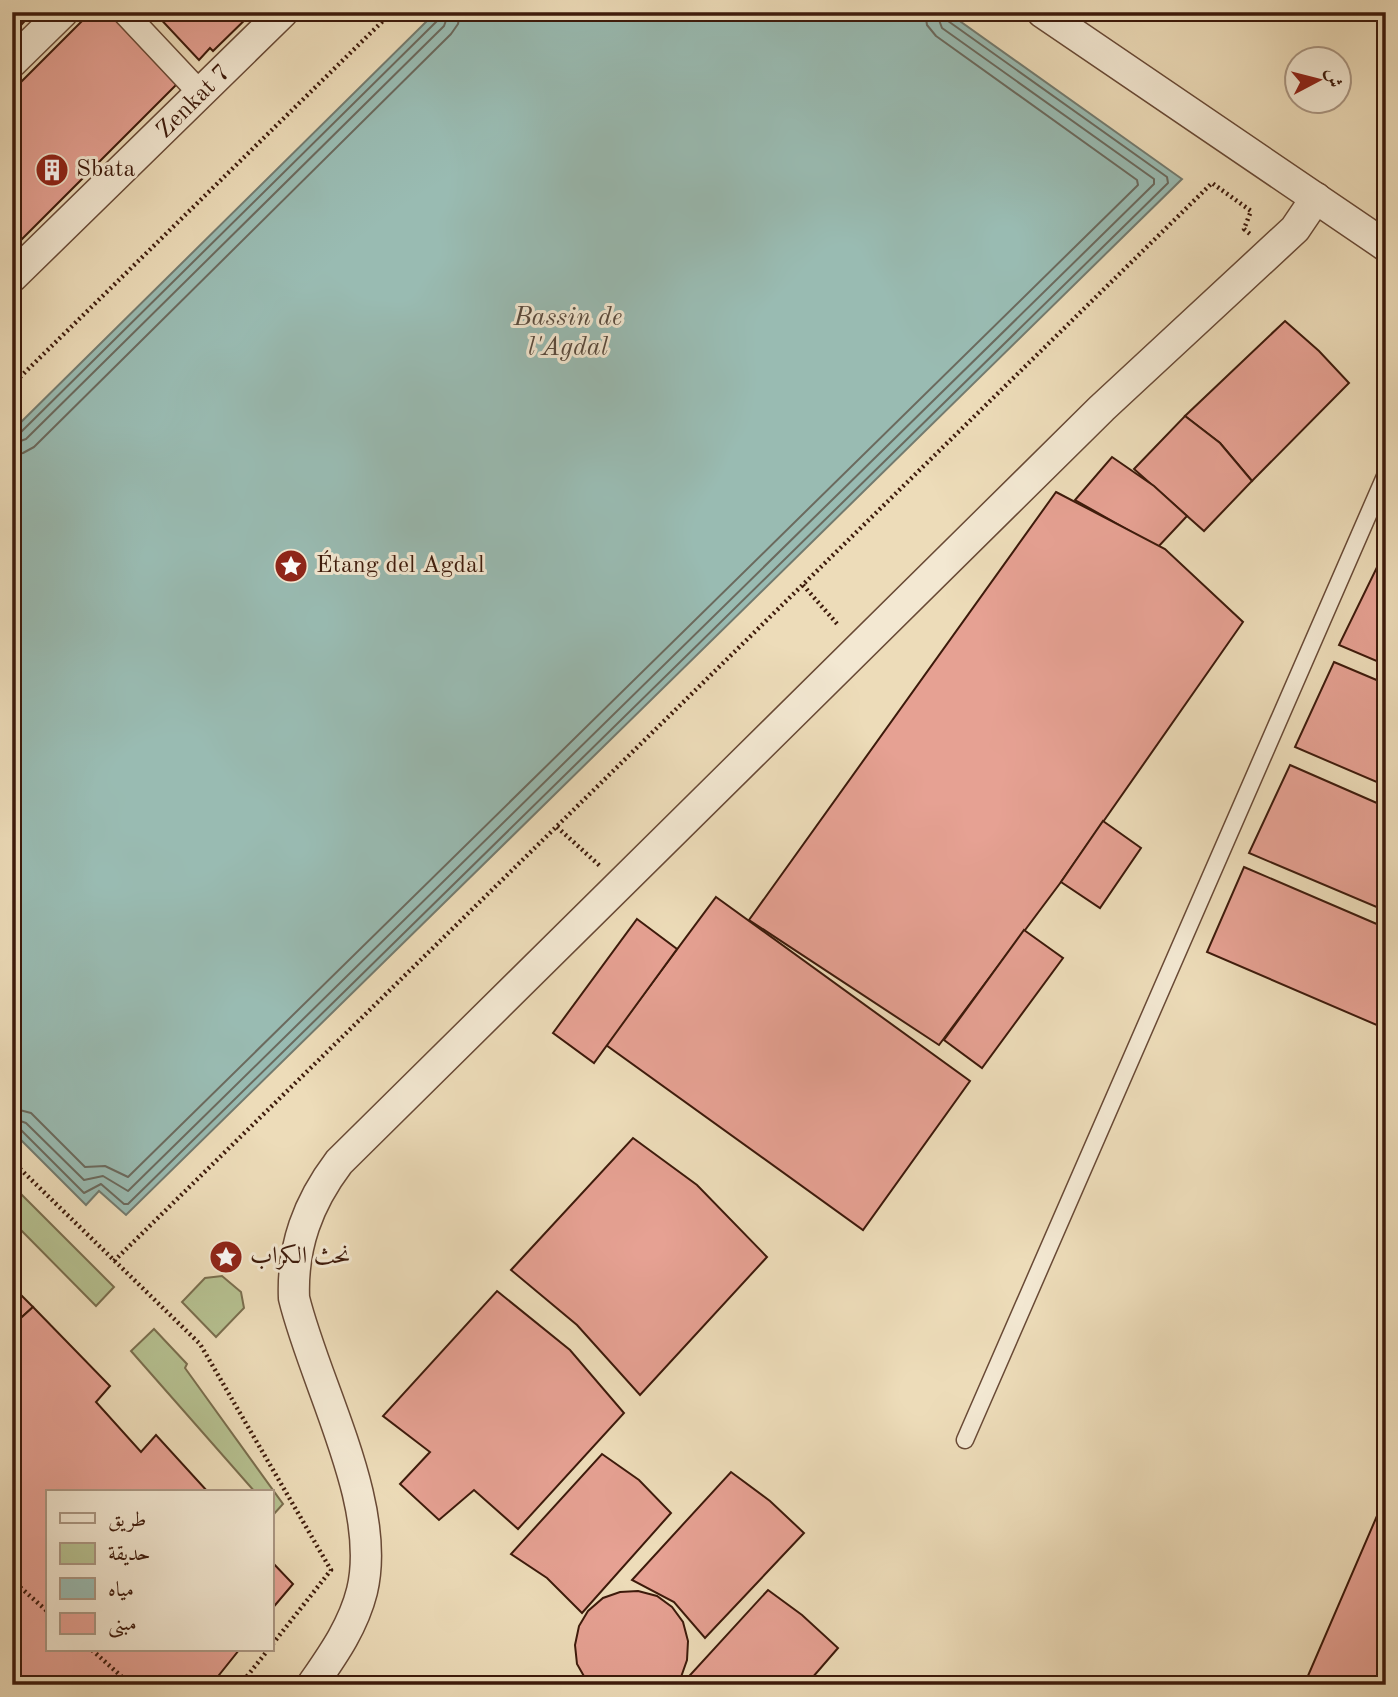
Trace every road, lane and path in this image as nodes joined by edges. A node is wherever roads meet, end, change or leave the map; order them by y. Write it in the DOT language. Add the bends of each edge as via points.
graph roads {
  1 [pos="63,12"];
  2 [pos="124,12"];
  3 [pos="283,12"];
  4 [pos="392,12"];
  5 [pos="1042,12"];
  6 [pos="12,62"];
  7 [pos="202,95"];
  8 [pos="1316,198"];
  9 [pos="1386,246"];
  10 [pos="1268,254"];
  11 [pos="12,277"];
  12 [pos="12,386"];
  13 [pos="1386,474"];
  14 [pos="803,585"];
  15 [pos="858,649"];
  16 [pos="556,827"];
  17 [pos="619,883"];
  18 [pos="12,1161"];
  19 [pos="114,1261"];
  20 [pos="965,1440"];
  21 [pos="12,1580"];
  22 [pos="46,1610"];
  23 [pos="273,1644"];
  24 [pos="94,1652"];
  25 [pos="267,1652"];
  26 [pos="131,1685"];
  27 [pos="240,1685"];
  28 [pos="312,1685"];
  1 -- 6 [label="street"];
  2 -- 7 [label="street"];
  3 -- 7 [label="street, Zenkat 7"];
  4 -- 12 [label="path"];
  5 -- 8 [label="street"];
  7 -- 11 [label="street, Zenkat 7"];
  8 -- 9 [label="street"];
  8 -- 10 [label="street"];
  10 -- 14 [label="path" via="1244,229 1251,211 1212,183"];
  10 -- 15 [label="street" via="1102,408"];
  13 -- 20 [label="lane"];
  14 -- 15 [label="path"];
  14 -- 16 [label="path"];
  15 -- 17 [label="street"];
  16 -- 17 [label="path"];
  16 -- 19 [label="path"];
  17 -- 28 [label="street" via="339,1161 308,1211 293,1270 293,1298 356,1488 366,1558 353,1617"];
  18 -- 19 [label="path"];
  19 -- 23 [label="path" via="200,1344 331,1570"];
  21 -- 22 [label="path"];
  24 -- 26 [label="path"];
  25 -- 27 [label="path"];
}
